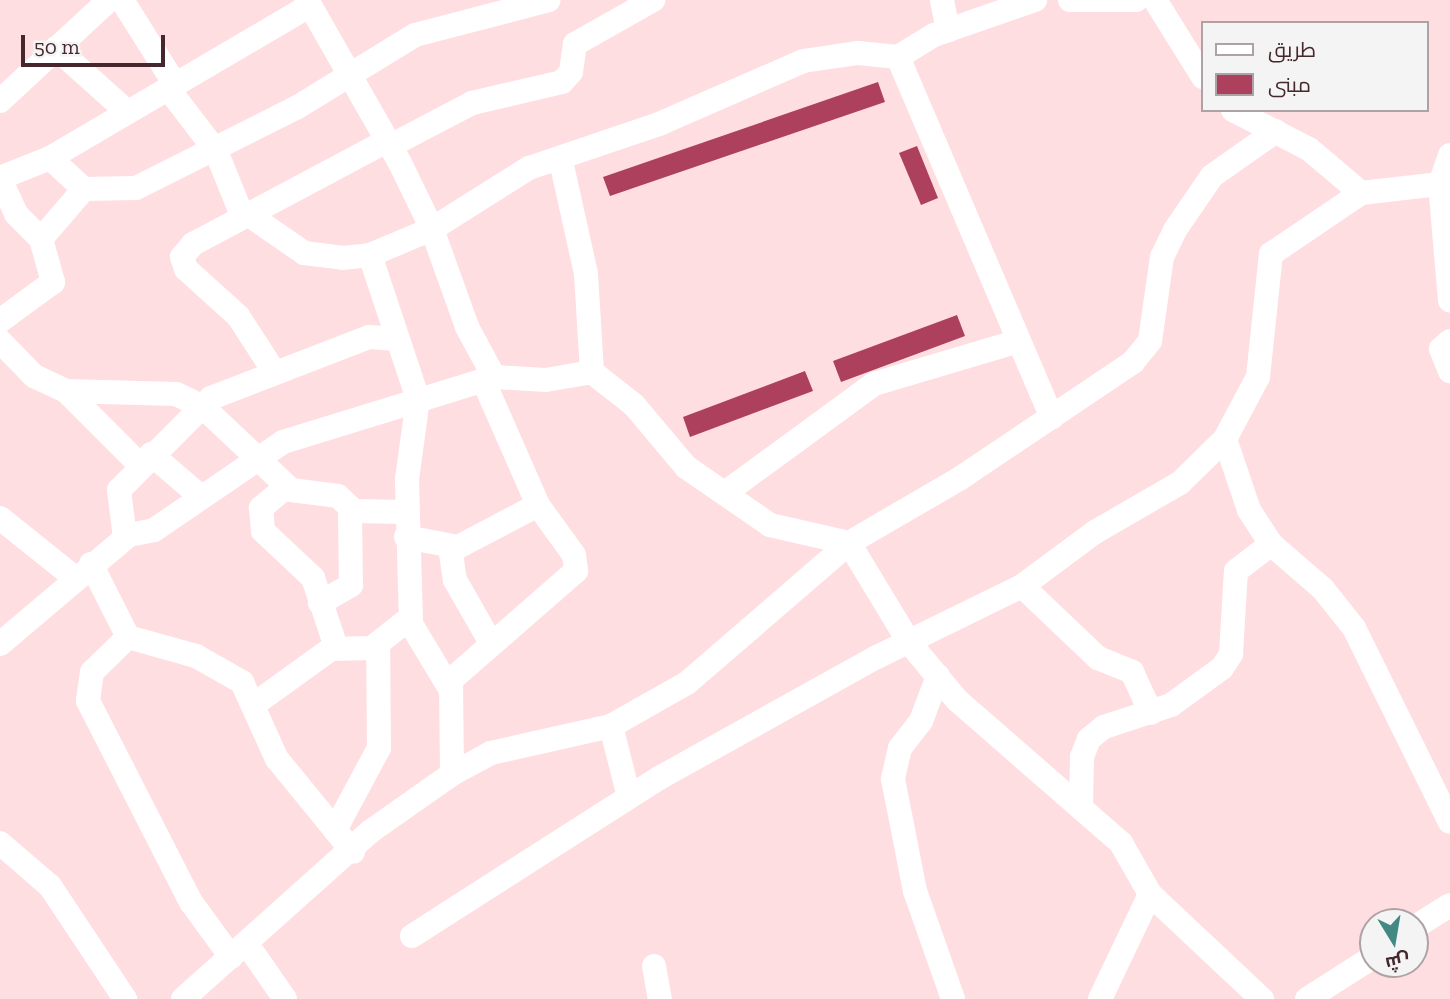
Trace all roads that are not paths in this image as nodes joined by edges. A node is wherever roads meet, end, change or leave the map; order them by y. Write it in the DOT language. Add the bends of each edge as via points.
graph roads {
  1 [pos="109,0"];
  2 [pos="122,0"];
  3 [pos="549,0"];
  4 [pos="653,0"];
  5 [pos="942,0"];
  6 [pos="1035,0"];
  7 [pos="1070,0"];
  8 [pos="1136,0"];
  9 [pos="1155,0"];
  10 [pos="308,3"];
  11 [pos="489,9"];
  12 [pos="948,30"];
  13 [pos="57,48"];
  14 [pos="898,57"];
  15 [pos="351,73"];
  16 [pos="1202,75"];
  17 [pos="173,89"];
  18 [pos="0,101"];
  19 [pos="124,109"];
  20 [pos="1237,112"];
  21 [pos="1276,131"];
  22 [pos="389,144"];
  23 [pos="216,151"];
  24 [pos="1450,155"];
  25 [pos="50,158"];
  26 [pos="561,161"];
  27 [pos="0,178"];
  28 [pos="1440,184"];
  29 [pos="85,189"];
  30 [pos="1362,192"];
  31 [pos="250,217"];
  32 [pos="432,229"];
  33 [pos="41,239"];
  34 [pos="370,255"];
  35 [pos="1450,302"];
  36 [pos="0,321"];
  37 [pos="396,339"];
  38 [pos="0,341"];
  39 [pos="1019,341"];
  40 [pos="1450,341"];
  41 [pos="272,370"];
  42 [pos="1450,371"];
  43 [pos="592,372"];
  44 [pos="489,379"];
  45 [pos="66,391"];
  46 [pos="418,399"];
  47 [pos="202,406"];
  48 [pos="1052,418"];
  49 [pos="1225,439"];
  50 [pos="254,458"];
  51 [pos="146,460"];
  52 [pos="286,487"];
  53 [pos="725,493"];
  54 [pos="200,496"];
  55 [pos="538,505"];
  56 [pos="351,509"];
  57 [pos="406,512"];
  58 [pos="0,518"];
  59 [pos="406,537"];
  60 [pos="125,538"];
  61 [pos="849,544"];
  62 [pos="1271,544"];
  63 [pos="450,546"];
  64 [pos="83,570"];
  65 [pos="1022,586"];
  66 [pos="320,603"];
  67 [pos="410,618"];
  68 [pos="4,636"];
  69 [pos="128,637"];
  70 [pos="909,642"];
  71 [pos="378,643"];
  72 [pos="491,643"];
  73 [pos="336,647"];
  74 [pos="938,676"];
  75 [pos="450,689"];
  76 [pos="256,702"];
  77 [pos="1151,713"];
  78 [pos="611,726"];
  79 [pos="452,774"];
  80 [pos="629,797"];
  81 [pos="1081,808"];
  82 [pos="1450,822"];
  83 [pos="335,831"];
  84 [pos="0,844"];
  85 [pos="353,852"];
  86 [pos="1150,894"];
  87 [pos="1450,905"];
  88 [pos="1429,918"];
  89 [pos="412,936"];
  90 [pos="239,950"];
  91 [pos="654,966"];
  92 [pos="1359,966"];
  93 [pos="125,999"];
  94 [pos="183,999"];
  95 [pos="285,999"];
  96 [pos="660,999"];
  97 [pos="953,999"];
  98 [pos="1100,999"];
  99 [pos="1262,999"];
  100 [pos="1307,999"];
  1 -- 13 [label="street"];
  2 -- 17 [label="street"];
  3 -- 11 [label="street"];
  4 -- 22 [label="street" via="575,44 571,72 562,82 472,103"];
  5 -- 12 [label="street"];
  6 -- 12 [label="street"];
  7 -- 8 [label="street"];
  9 -- 16 [label="street"];
  10 -- 15 [label="street"];
  10 -- 17 [label="street"];
  11 -- 15 [label="street" via="415,35"];
  12 -- 14 [label="street"];
  13 -- 18 [label="street"];
  13 -- 19 [label="street"];
  14 -- 26 [label="street" via="858,53 803,61"];
  14 -- 39 [label="street"];
  15 -- 22 [label="street"];
  15 -- 23 [label="street"];
  17 -- 19 [label="street"];
  17 -- 23 [label="street"];
  19 -- 25 [label="street"];
  20 -- 21 [label="street"];
  21 -- 30 [label="street"];
  21 -- 48 [label="street" via="1212,176 1175,230 1162,257 1150,341 1133,362"];
  22 -- 31 [label="street"];
  22 -- 32 [label="street"];
  23 -- 29 [label="street" via="136,188"];
  23 -- 31 [label="street" via="231,197"];
  24 -- 28 [label="street"];
  25 -- 27 [label="street"];
  25 -- 29 [label="street"];
  26 -- 32 [label="street" via="529,168"];
  26 -- 43 [label="street" via="586,274"];
  27 -- 33 [label="street" via="16,214"];
  28 -- 30 [label="street"];
  28 -- 35 [label="street"];
  29 -- 33 [label="street"];
  30 -- 49 [label="street" via="1271,254 1258,377"];
  31 -- 34 [label="street" via="319,258"];
  31 -- 41 [label="street" via="193,244 182,257 186,269 238,316"];
  32 -- 34 [label="street"];
  32 -- 44 [label="street"];
  33 -- 36 [label="street" via="52,272 50,290"];
  34 -- 37 [label="street" via="391,305"];
  37 -- 41 [label="street" via="369,338"];
  37 -- 46 [label="street"];
  38 -- 45 [label="street" via="34,376"];
  39 -- 48 [label="street"];
  39 -- 53 [label="street" via="874,384"];
  40 -- 42 [label="street" via="1441,349"];
  41 -- 47 [label="street"];
  43 -- 44 [label="street" via="546,380"];
  43 -- 53 [label="street" via="634,405 686,467"];
  44 -- 46 [label="street"];
  44 -- 55 [label="street"];
  45 -- 47 [label="street" via="100,395 149,389"];
  45 -- 51 [label="street"];
  46 -- 50 [label="street" via="283,442"];
  46 -- 57 [label="street"];
  47 -- 50 [label="street"];
  47 -- 51 [label="street"];
  48 -- 61 [label="street"];
  49 -- 62 [label="street" via="1249,510"];
  49 -- 65 [label="street" via="1180,483 1095,532"];
  50 -- 52 [label="street"];
  50 -- 54 [label="street"];
  51 -- 54 [label="street"];
  51 -- 60 [label="street" via="116,497"];
  52 -- 56 [label="street" via="338,496"];
  52 -- 66 [label="street" via="261,508 263,531 308,571"];
  53 -- 61 [label="street" via="770,525"];
  54 -- 60 [label="street" via="154,530"];
  55 -- 63 [label="street" via="481,539"];
  55 -- 72 [label="street" via="574,555 576,571"];
  56 -- 57 [label="street"];
  56 -- 66 [label="street" via="351,585"];
  57 -- 59 [label="street"];
  58 -- 64 [label="street"];
  59 -- 63 [label="street"];
  59 -- 67 [label="street"];
  60 -- 64 [label="street"];
  61 -- 70 [label="street"];
  61 -- 78 [label="street" via="687,684"];
  62 -- 77 [label="street" via="1236,571 1231,654 1222,668"];
  62 -- 82 [label="street" via="1323,589 1354,628"];
  63 -- 72 [label="street" via="455,580"];
  64 -- 68 [label="street"];
  64 -- 69 [label="street"];
  65 -- 70 [label="street"];
  65 -- 77 [label="street" via="1098,658 1132,672"];
  66 -- 73 [label="street"];
  67 -- 71 [label="street"];
  67 -- 75 [label="street"];
  69 -- 76 [label="street" via="231,671"];
  69 -- 90 [label="street" via="92,672 88,701 191,902"];
  70 -- 74 [label="street"];
  70 -- 80 [label="street"];
  71 -- 73 [label="street"];
  71 -- 83 [label="street" via="379,748"];
  72 -- 75 [label="street" via="456,672"];
  73 -- 76 [label="street"];
  74 -- 81 [label="street" via="1017,757"];
  74 -- 97 [label="street" via="921,721 900,748 893,779 915,891"];
  75 -- 79 [label="street" via="457,736"];
  76 -- 83 [label="street" via="277,759"];
  77 -- 81 [label="street" via="1104,727 1089,739 1082,758"];
  78 -- 79 [label="street" via="491,752"];
  78 -- 80 [label="street"];
  79 -- 85 [label="street"];
  80 -- 89 [label="street"];
  81 -- 86 [label="street" via="1121,843"];
  83 -- 85 [label="street"];
  84 -- 93 [label="street" via="50,886"];
  85 -- 90 [label="street"];
  86 -- 98 [label="street"];
  86 -- 99 [label="street"];
  87 -- 88 [label="street"];
  90 -- 94 [label="street"];
  90 -- 95 [label="street"];
  91 -- 96 [label="street"];
  92 -- 100 [label="street"];
}
